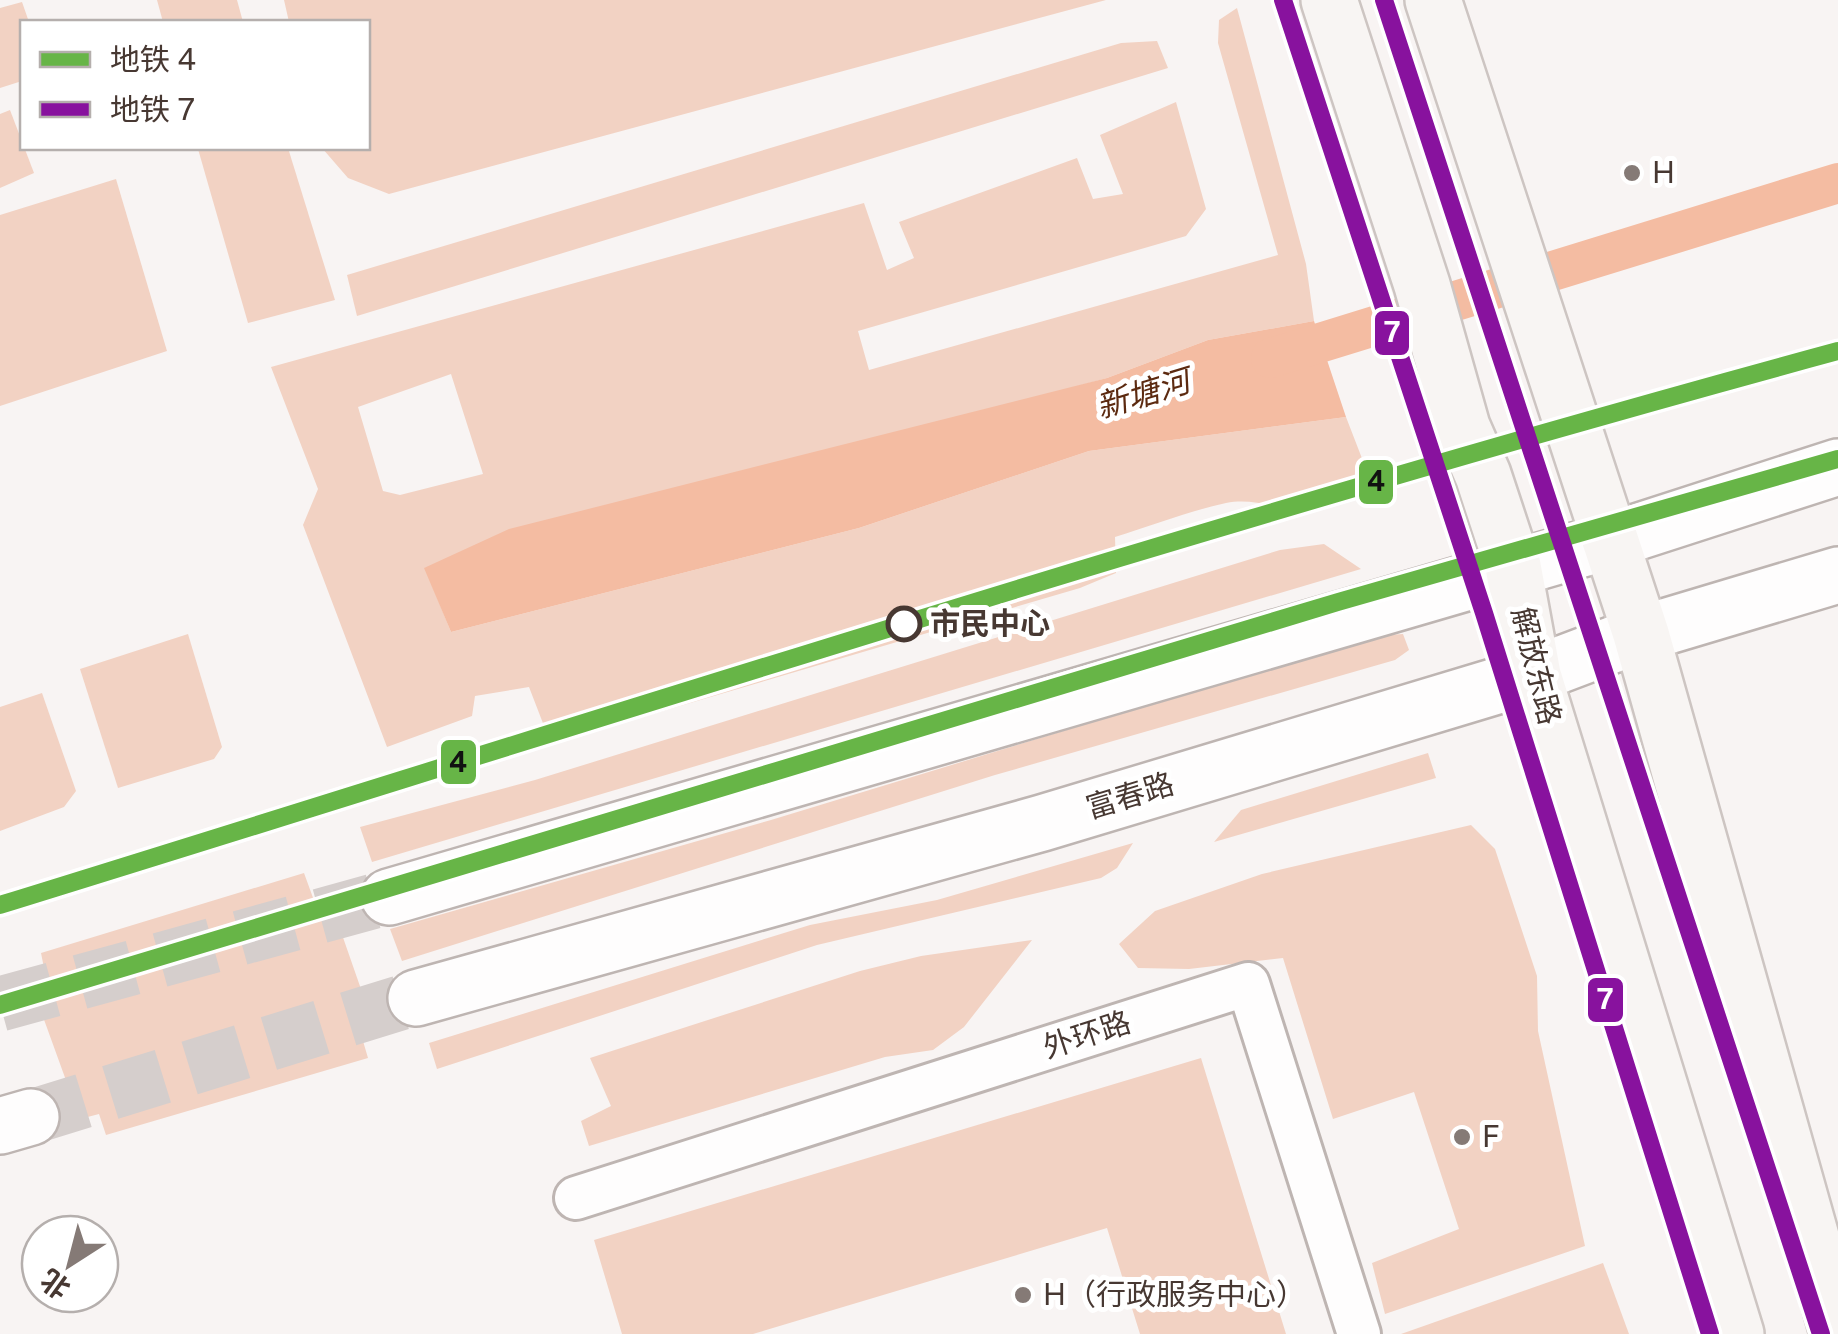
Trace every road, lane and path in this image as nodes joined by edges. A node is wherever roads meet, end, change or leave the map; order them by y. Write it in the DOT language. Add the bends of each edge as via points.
graph roads {
  1 [pos="1330,0"];
  2 [pos="1433,0"];
  3 [pos="1838,467"];
  4 [pos="1609,540"];
  5 [pos="1513,566"];
  6 [pos="1838,575"];
  7 [pos="1642,634"];
  8 [pos="1533,675"];
  9 [pos="389,897"];
  10 [pos="416,998"];
  11 [pos="576,1198"];
  12 [pos="1838,1332"];
  13 [pos="1359,1334"];
  14 [pos="1736,1334"];
  1 -- 5 [label="main road, 解放东路" via="1462,427"];
  2 -- 4 [label="main road"];
  3 -- 4 [label="main road"];
  4 -- 5 [label="main road"];
  4 -- 7 [label="main road"];
  5 -- 8 [label="main road, 解放东路"];
  5 -- 9 [label="main road"];
  6 -- 7 [label="main road, 富春路"];
  7 -- 8 [label="main road, 富春路"];
  7 -- 12 [label="main road"];
  8 -- 10 [label="main road, 富春路" via="1042,823"];
  8 -- 14 [label="main road, 解放东路"];
  11 -- 13 [label="street, 外环路" via="1248,984"];
}
